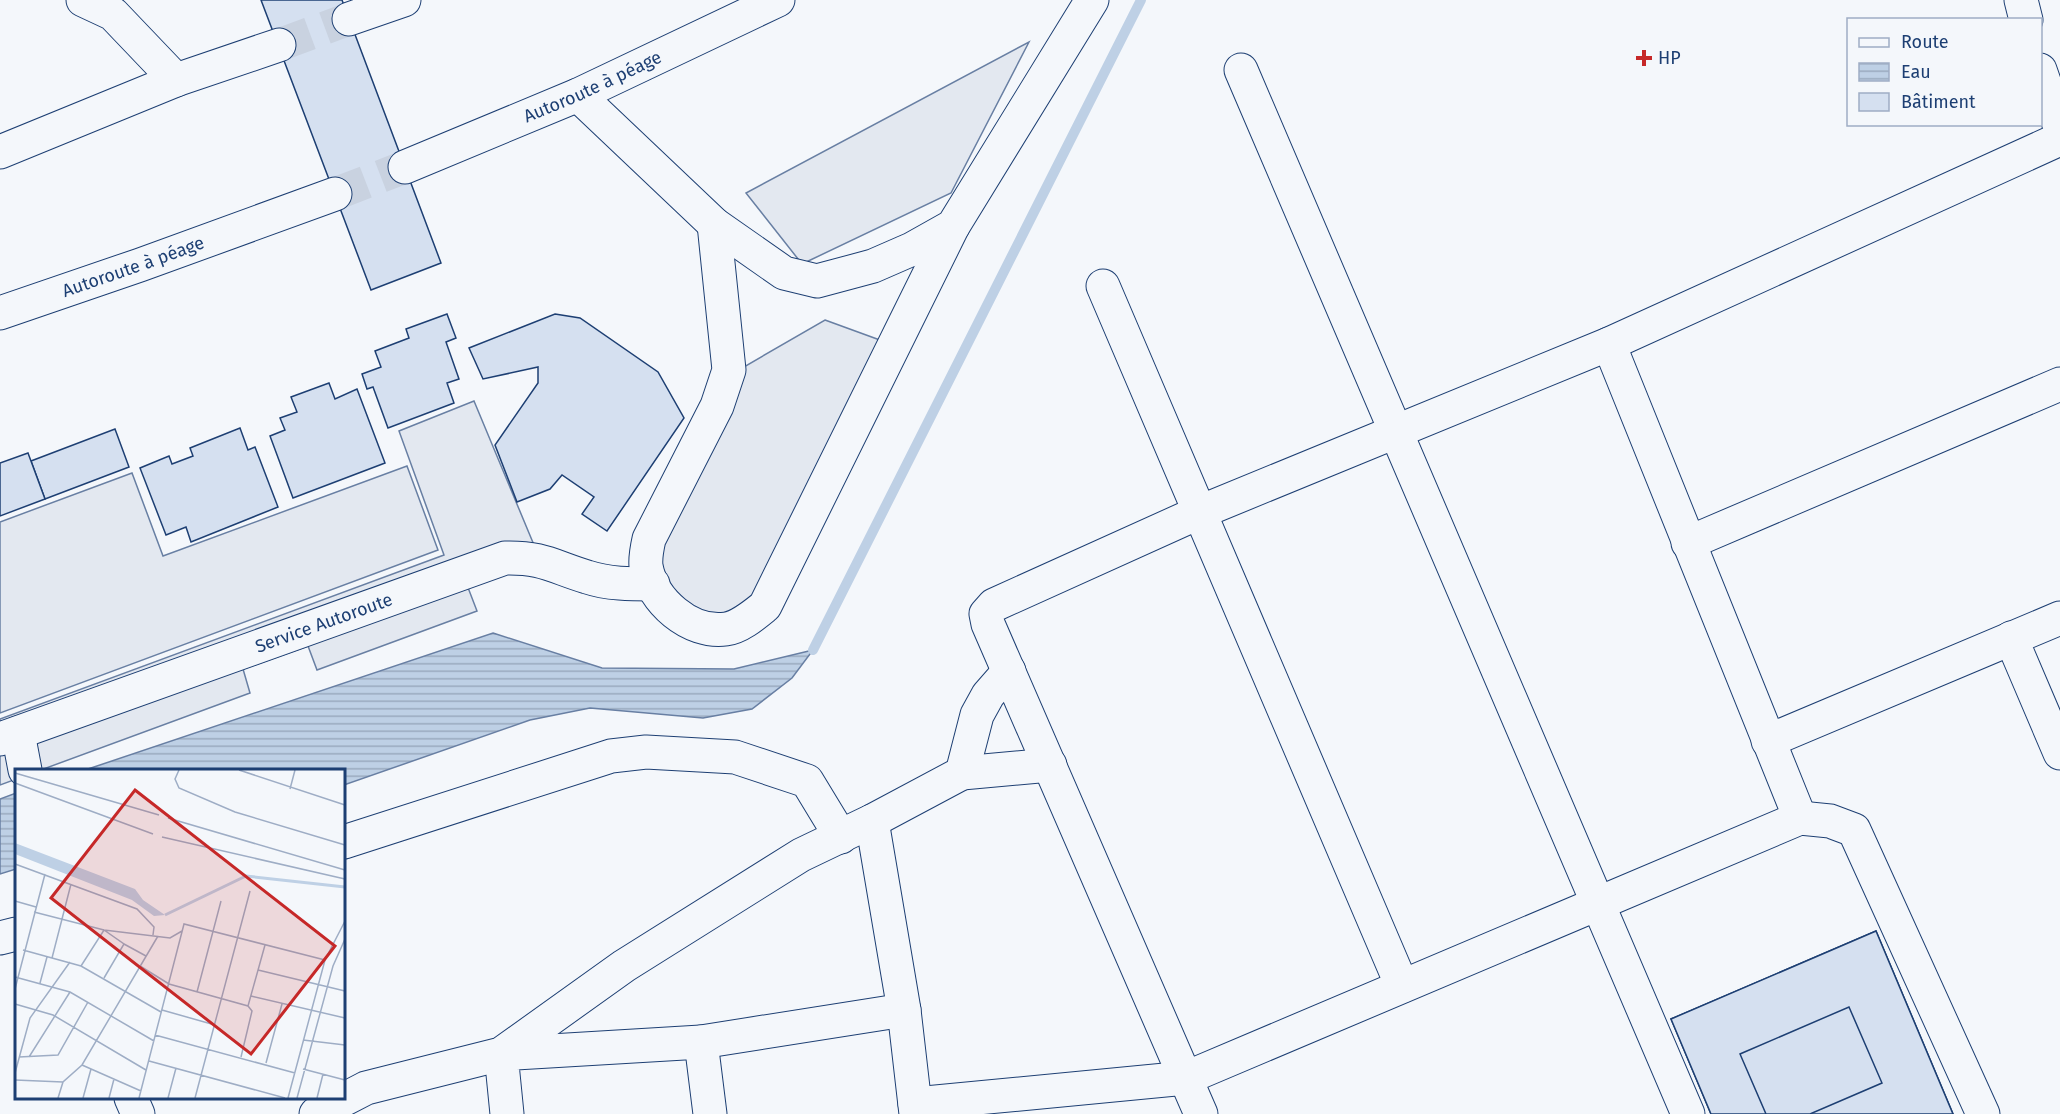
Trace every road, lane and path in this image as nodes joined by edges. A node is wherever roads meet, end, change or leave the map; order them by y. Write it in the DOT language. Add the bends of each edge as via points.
graph roads {
  1 [pos="83,0"];
  2 [pos="404,0"];
  3 [pos="778,0"];
  4 [pos="1092,0"];
  5 [pos="2021,0"];
  6 [pos="2026,18"];
  7 [pos="349,19"];
  8 [pos="279,45"];
  9 [pos="1241,70"];
  10 [pos="2042,75"];
  11 [pos="177,80"];
  12 [pos="578,95"];
  13 [pos="2060,127"];
  14 [pos="2060,139"];
  15 [pos="0,153"];
  16 [pos="405,167"];
  17 [pos="335,194"];
  18 [pos="714,224"];
  19 [pos="953,226"];
  20 [pos="1103,286"];
  21 [pos="0,313"];
  22 [pos="1609,344"];
  23 [pos="2060,384"];
  24 [pos="1396,432"];
  25 [pos="1200,512"];
  26 [pos="1688,543"];
  27 [pos="653,584"];
  28 [pos="2060,618"];
  29 [pos="2011,638"];
  30 [pos="1009,671"];
  31 [pos="9,736"];
  32 [pos="1768,741"];
  33 [pos="2060,753"];
  34 [pos="1050,765"];
  35 [pos="24,769"];
  36 [pos="962,774"];
  37 [pos="1800,818"];
  38 [pos="872,821"];
  39 [pos="841,837"];
  40 [pos="345,842"];
  41 [pos="1598,903"];
  42 [pos="15,934"];
  43 [pos="0,938"];
  44 [pos="1402,986"];
  45 [pos="904,1010"];
  46 [pos="701,1042"];
  47 [pos="501,1054"];
  48 [pos="1186,1078"];
  49 [pos="131,1099"];
  50 [pos="345,1099"];
  51 [pos="345,1099"];
  52 [pos="916,1109"];
  53 [pos="1678,1111"];
  54 [pos="138,1114"];
  55 [pos="316,1114"];
  56 [pos="507,1114"];
  57 [pos="710,1114"];
  58 [pos="1202,1114"];
  59 [pos="1983,1114"];
  1 -- 11 [label="main road" via="113,14"];
  2 -- 7 [label="main road"];
  3 -- 12 [label="main road, Autoroute à péage"];
  4 -- 19 [label="main road"];
  5 -- 6 [label="main road"];
  8 -- 11 [label="main road"];
  9 -- 24 [label="main road"];
  10 -- 13 [label="main road"];
  11 -- 15 [label="main road"];
  12 -- 16 [label="main road, Autoroute à péage"];
  12 -- 18 [label="main road"];
  14 -- 22 [label="main road"];
  17 -- 21 [label="main road, Autoroute à péage"];
  18 -- 19 [label="main road" via="784,273 817,281 873,266"];
  18 -- 27 [label="main road" via="729,370 717,406 649,539 646,568"];
  19 -- 27 [label="main road" via="765,606 749,619 726,629 696,626 669,610"];
  20 -- 25 [label="main road"];
  22 -- 24 [label="main road"];
  22 -- 26 [label="main road"];
  23 -- 26 [label="main road"];
  24 -- 25 [label="main road"];
  24 -- 41 [label="main road"];
  25 -- 30 [label="main road" via="994,605 986,614"];
  25 -- 44 [label="main road"];
  26 -- 32 [label="main road"];
  27 -- 31 [label="main road, Service Autoroute" via="604,582 545,561 505,558"];
  28 -- 29 [label="main road"];
  29 -- 32 [label="main road"];
  29 -- 33 [label="main road"];
  30 -- 34 [label="main road"];
  30 -- 36 [label="main road" via="977,715"];
  31 -- 35 [label="main road"];
  32 -- 37 [label="main road"];
  34 -- 36 [label="main road"];
  34 -- 48 [label="main road"];
  36 -- 38 [label="main road"];
  37 -- 41 [label="main road"];
  37 -- 59 [label="main road" via="1830,820 1854,830"];
  38 -- 39 [label="main road"];
  38 -- 45 [label="main road"];
  39 -- 40 [label="main road" via="807,781 735,758 646,752 611,756"];
  39 -- 47 [label="main road" via="801,855 624,966"];
  41 -- 44 [label="main road"];
  41 -- 53 [label="main road"];
  42 -- 43 [label="main road"];
  44 -- 48 [label="main road"];
  45 -- 46 [label="main road"];
  45 -- 52 [label="main road"];
  46 -- 47 [label="main road"];
  46 -- 57 [label="main road"];
  47 -- 51 [label="main road" via="366,1088"];
  47 -- 56 [label="main road"];
  48 -- 52 [label="main road"];
  48 -- 58 [label="main road"];
  49 -- 54 [label="main road"];
  50 -- 55 [label="main road"];
}
